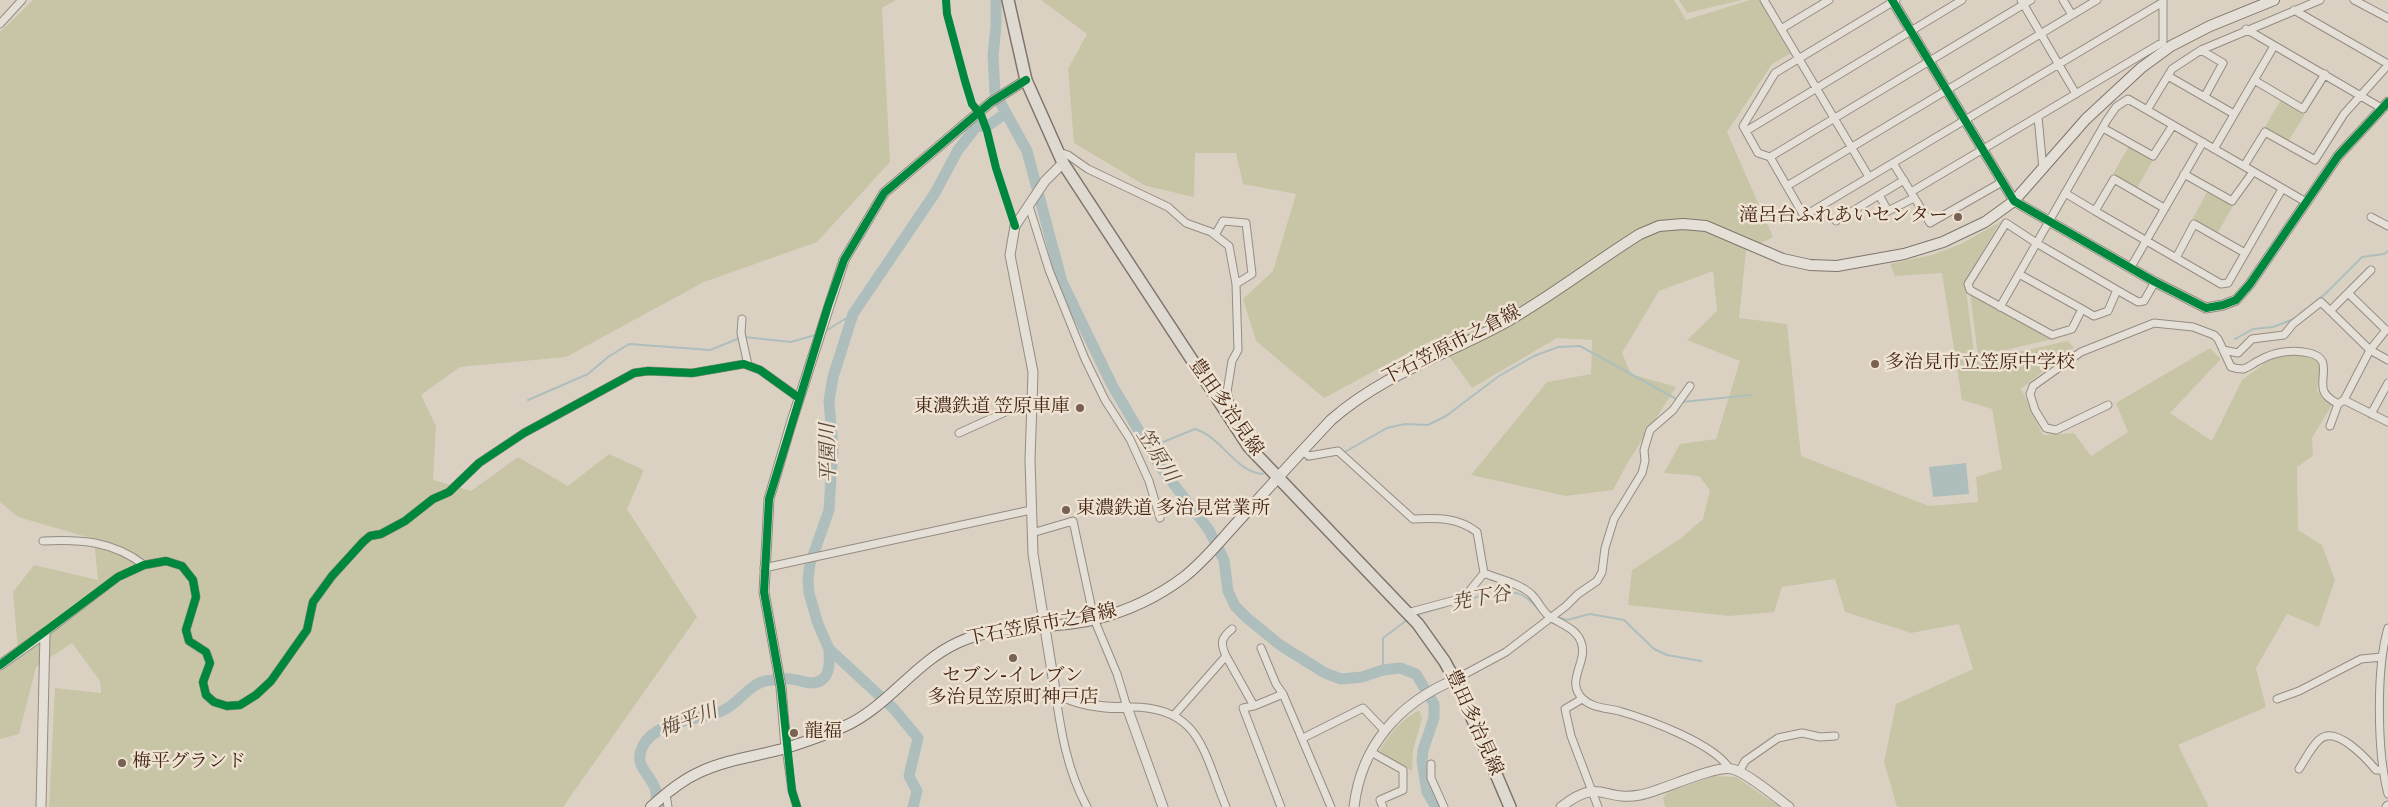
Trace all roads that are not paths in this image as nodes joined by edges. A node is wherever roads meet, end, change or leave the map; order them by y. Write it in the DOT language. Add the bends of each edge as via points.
graph roads {
  1 [pos="22,0"];
  2 [pos="1008,0"];
  3 [pos="1764,0"];
  4 [pos="1829,0"];
  5 [pos="1962,0"];
  6 [pos="2031,0"];
  7 [pos="2063,0"];
  8 [pos="2097,0"];
  9 [pos="2274,0"];
  10 [pos="2320,0"];
  11 [pos="2354,0"];
  12 [pos="1893,1"];
  13 [pos="2163,1"];
  14 [pos="2022,2"];
  15 [pos="2294,10"];
  16 [pos="2072,15"];
  17 [pos="2388,18"];
  18 [pos="0,24"];
  19 [pos="1781,29"];
  20 [pos="2246,30"];
  21 [pos="1910,31"];
  22 [pos="2041,34"];
  23 [pos="2274,46"];
  24 [pos="2163,47"];
  25 [pos="2201,50"];
  26 [pos="1799,58"];
  27 [pos="1929,61"];
  28 [pos="2059,64"];
  29 [pos="2388,64"];
  30 [pos="2325,74"];
  31 [pos="2168,76"];
  32 [pos="1026,80"];
  33 [pos="2254,80"];
  34 [pos="1817,88"];
  35 [pos="1947,90"];
  36 [pos="2076,94"];
  37 [pos="2361,95"];
  38 [pos="2205,96"];
  39 [pos="2385,105"];
  40 [pos="2147,110"];
  41 [pos="2234,114"];
  42 [pos="2038,117"];
  43 [pos="1834,118"];
  44 [pos="1964,120"];
  45 [pos="2173,126"];
  46 [pos="2103,128"];
  47 [pos="1746,131"];
  48 [pos="2202,142"];
  49 [pos="1852,147"];
  50 [pos="2214,149"];
  51 [pos="1982,150"];
  52 [pos="1057,152"];
  53 [pos="1770,157"];
  54 [pos="1063,163"];
  55 [pos="1893,163"];
  56 [pos="2244,166"];
  57 [pos="2043,170"];
  58 [pos="2253,172"];
  59 [pos="2184,174"];
  60 [pos="1869,177"];
  61 [pos="1904,180"];
  62 [pos="2002,182"];
  63 [pos="1787,186"];
  64 [pos="2282,189"];
  65 [pos="2065,193"];
  66 [pos="1879,195"];
  67 [pos="1913,195"];
  68 [pos="2014,201"];
  69 [pos="2306,202"];
  70 [pos="1029,206"];
  71 [pos="2164,208"];
  72 [pos="2095,211"];
  73 [pos="2371,217"];
  74 [pos="1836,221"];
  75 [pos="2050,221"];
  76 [pos="2388,226"];
  77 [pos="1215,234"];
  78 [pos="2146,241"];
  79 [pos="2038,244"];
  80 [pos="2245,254"];
  81 [pos="2176,258"];
  82 [pos="2131,267"];
  83 [pos="2372,270"];
  84 [pos="2019,274"];
  85 [pos="2155,282"];
  86 [pos="1236,284"];
  87 [pos="2117,290"];
  88 [pos="2348,293"];
  89 [pos="2000,307"];
  90 [pos="2082,309"];
  91 [pos="2330,311"];
  92 [pos="742,319"];
  93 [pos="2223,350"];
  94 [pos="2370,350"];
  95 [pos="2388,360"];
  96 [pos="748,365"];
  97 [pos="2388,383"];
  98 [pos="1690,386"];
  99 [pos="799,398"];
  100 [pos="1032,400"];
  101 [pos="2341,402"];
  102 [pos="2108,405"];
  103 [pos="2371,414"];
  104 [pos="2388,422"];
  105 [pos="1232,423"];
  106 [pos="2330,426"];
  107 [pos="959,433"];
  108 [pos="1302,451"];
  109 [pos="1278,477"];
  110 [pos="1031,510"];
  111 [pos="1160,518"];
  112 [pos="1032,533"];
  113 [pos="43,541"];
  114 [pos="144,565"];
  115 [pos="764,568"];
  116 [pos="1484,574"];
  117 [pos="1407,613"];
  118 [pos="1551,617"];
  119 [pos="1094,619"];
  120 [pos="1043,626"];
  121 [pos="2388,628"];
  122 [pos="1232,629"];
  123 [pos="45,633"];
  124 [pos="1261,648"];
  125 [pos="1226,656"];
  126 [pos="2382,657"];
  127 [pos="0,665"];
  128 [pos="1454,680"];
  129 [pos="1055,690"];
  130 [pos="1283,694"];
  131 [pos="1582,698"];
  132 [pos="2277,699"];
  133 [pos="1254,706"];
  134 [pos="1127,707"];
  135 [pos="1175,714"];
  136 [pos="1384,730"];
  137 [pos="1836,736"];
  138 [pos="1303,738"];
  139 [pos="786,748"];
  140 [pos="1371,752"];
  141 [pos="1431,764"];
  142 [pos="1729,768"];
  143 [pos="2299,769"];
  144 [pos="2383,770"];
  145 [pos="1739,772"];
  146 [pos="1592,790"];
  147 [pos="665,794"];
  148 [pos="2388,794"];
  149 [pos="795,806"];
  150 [pos="41,807"];
  151 [pos="651,807"];
  152 [pos="668,807"];
  153 [pos="1087,807"];
  154 [pos="1164,807"];
  155 [pos="1226,807"];
  156 [pos="1281,807"];
  157 [pos="1331,807"];
  158 [pos="1354,807"];
  159 [pos="1383,807"];
  160 [pos="1444,807"];
  161 [pos="1510,807"];
  162 [pos="1561,807"];
  163 [pos="1598,807"];
  164 [pos="1789,807"];
  1 -- 18 [label="street"];
  2 -- 32 [label="main road, 豊田多治見線"];
  3 -- 19 [label="street"];
  4 -- 19 [label="street"];
  5 -- 21 [label="street"];
  6 -- 14 [label="street"];
  7 -- 16 [label="street"];
  8 -- 16 [label="street"];
  9 -- 24 [label="main road, 下石笠原市之倉線"];
  10 -- 15 [label="street"];
  11 -- 17 [label="street"];
  12 -- 21 [label="street"];
  12 -- 26 [label="street"];
  13 -- 24 [label="street"];
  13 -- 28 [label="street"];
  14 -- 22 [label="street"];
  14 -- 27 [label="street"];
  15 -- 20 [label="street"];
  15 -- 29 [label="street"];
  16 -- 22 [label="street"];
  19 -- 26 [label="street"];
  20 -- 23 [label="street"];
  20 -- 25 [label="street"];
  21 -- 27 [label="street"];
  21 -- 34 [label="street"];
  22 -- 28 [label="street"];
  22 -- 35 [label="street"];
  23 -- 30 [label="street"];
  23 -- 33 [label="street"];
  24 -- 36 [label="street"];
  24 -- 57 [label="main road, 下石笠原市之倉線" via="2113,92"];
  25 -- 31 [label="street" via="2172,69"];
  25 -- 38 [label="street" via="2223,63"];
  26 -- 34 [label="street"];
  26 -- 47 [label="street" via="1775,73 1743,126"];
  27 -- 35 [label="street"];
  27 -- 43 [label="street"];
  28 -- 36 [label="street"];
  28 -- 44 [label="street"];
  29 -- 37 [label="street"];
  30 -- 33 [label="street" via="2304,109"];
  30 -- 37 [label="street"];
  31 -- 38 [label="street"];
  31 -- 40 [label="street"];
  32 -- 52 [label="main road, 豊田多治見線"];
  32 -- 99 [label="street" via="991,102 884,193 844,260"];
  33 -- 41 [label="street"];
  34 -- 43 [label="street"];
  34 -- 47 [label="street"];
  35 -- 44 [label="street"];
  35 -- 49 [label="street"];
  36 -- 42 [label="street"];
  37 -- 39 [label="street"];
  37 -- 56 [label="street" via="2334,127 2315,160 2265,132"];
  38 -- 41 [label="street"];
  39 -- 69 [label="street" via="2338,156"];
  40 -- 45 [label="street"];
  40 -- 46 [label="street" via="2128,99 2116,107"];
  41 -- 50 [label="street"];
  42 -- 51 [label="street"];
  42 -- 57 [label="street"];
  43 -- 49 [label="street"];
  43 -- 53 [label="street"];
  44 -- 51 [label="street"];
  44 -- 55 [label="street"];
  45 -- 46 [label="street" via="2152,156"];
  45 -- 48 [label="street"];
  46 -- 65 [label="street"];
  47 -- 53 [label="street" via="1758,153"];
  48 -- 50 [label="street"];
  48 -- 59 [label="street"];
  49 -- 60 [label="street"];
  49 -- 63 [label="street"];
  50 -- 56 [label="street"];
  51 -- 62 [label="street"];
  51 -- 67 [label="street"];
  52 -- 54 [label="main road, 豊田多治見線"];
  52 -- 77 [label="street" via="1160,202 1186,223"];
  53 -- 63 [label="street"];
  54 -- 70 [label="street" via="1045,181"];
  54 -- 105 [label="main road, 豊田多治見線"];
  55 -- 60 [label="street"];
  55 -- 61 [label="street"];
  56 -- 58 [label="street"];
  57 -- 68 [label="main road, 下石笠原市之倉線"];
  58 -- 59 [label="street" via="2232,202"];
  58 -- 64 [label="street"];
  59 -- 71 [label="street"];
  60 -- 63 [label="street" via="1804,216"];
  61 -- 66 [label="street"];
  61 -- 67 [label="street"];
  62 -- 67 [label="street" via="1930,223"];
  62 -- 68 [label="street"];
  64 -- 69 [label="street"];
  64 -- 80 [label="street"];
  65 -- 72 [label="street"];
  65 -- 75 [label="street"];
  66 -- 67 [label="street" via="1888,211"];
  66 -- 74 [label="street"];
  68 -- 75 [label="street"];
  68 -- 108 [label="main road, 下石笠原市之倉線" via="1985,222 1943,242 1904,254 1837,266 1783,259 1706,226 1659,226 1640,234 1506,321 1384,381 1353,401"];
  69 -- 85 [label="street" via="2236,300 2206,308"];
  70 -- 100 [label="street" via="1015,226 1010,255 1033,372"];
  70 -- 111 [label="street" via="1049,270 1085,359 1105,400 1130,439 1149,481"];
  71 -- 72 [label="street" via="2114,178"];
  71 -- 78 [label="street"];
  72 -- 78 [label="street"];
  73 -- 76 [label="street"];
  75 -- 79 [label="street"];
  75 -- 82 [label="street"];
  77 -- 86 [label="street" via="1229,246"];
  77 -- 86 [label="street" via="1223,221 1246,223 1252,274"];
  78 -- 81 [label="street"];
  78 -- 82 [label="street"];
  79 -- 84 [label="street"];
  79 -- 87 [label="street"];
  79 -- 89 [label="street" via="2006,223 1968,284 1970,290"];
  80 -- 81 [label="street" via="2228,283 2221,284"];
  80 -- 81 [label="street" via="2194,224"];
  82 -- 85 [label="street"];
  83 -- 88 [label="street"];
  84 -- 89 [label="street"];
  84 -- 90 [label="street"];
  85 -- 87 [label="street" via="2144,300 2138,302"];
  86 -- 105 [label="street" via="1238,350 1232,361 1227,392 1234,417"];
  87 -- 90 [label="street" via="2108,311 2094,316"];
  88 -- 91 [label="street"];
  88 -- 94 [label="street" via="2386,330"];
  89 -- 90 [label="street" via="2052,335 2072,329"];
  91 -- 93 [label="street" via="2321,302 2284,335 2252,339 2238,353"];
  91 -- 94 [label="street"];
  92 -- 96 [label="street" via="741,337"];
  93 -- 101 [label="street" via="2231,367 2243,369 2278,353 2303,351 2314,354 2322,361 2325,370 2323,388 2327,396"];
  93 -- 102 [label="street" via="2214,335 2201,329 2154,323 2081,352 2033,386 2030,394 2046,428 2056,430"];
  94 -- 95 [label="street"];
  94 -- 101 [label="street"];
  96 -- 99 [label="street"];
  96 -- 114 [label="street" via="692,373 634,373 552,416 504,446 479,463 449,492 433,499 400,524 363,542 313,602 308,630 271,681 240,705 227,706 206,695 203,682 210,662 206,652 189,641 186,630 196,597 193,580 182,566 166,560"];
  97 -- 103 [label="street"];
  98 -- 118 [label="street" via="1673,410 1650,430 1642,473 1614,518 1597,581"];
  99 -- 115 [label="street" via="769,499"];
  100 -- 107 [label="street"];
  100 -- 110 [label="street"];
  101 -- 103 [label="street"];
  101 -- 106 [label="street"];
  103 -- 104 [label="street"];
  105 -- 109 [label="main road, 豊田多治見線"];
  108 -- 109 [label="main road, 下石笠原市之倉線"];
  108 -- 116 [label="street" via="1308,456 1340,454 1412,519 1450,519 1477,532"];
  109 -- 117 [label="main road, 豊田多治見線"];
  109 -- 119 [label="main road, 下石笠原市之倉線" via="1184,576 1124,610"];
  110 -- 112 [label="street"];
  110 -- 115 [label="street"];
  112 -- 119 [label="street" via="1073,521"];
  112 -- 120 [label="street"];
  113 -- 114 [label="street" via="91,541 133,557"];
  114 -- 123 [label="street" via="118,577"];
  115 -- 139 [label="street" via="766,612 780,687"];
  116 -- 117 [label="street" via="1459,599"];
  116 -- 118 [label="street" via="1532,594"];
  117 -- 128 [label="main road, 豊田多治見線" via="1440,654"];
  118 -- 128 [label="street" via="1506,652"];
  118 -- 131 [label="street" via="1571,629 1581,641 1584,655 1576,673 1575,686"];
  119 -- 120 [label="main road, 下石笠原市之倉線"];
  119 -- 134 [label="street"];
  120 -- 129 [label="street"];
  120 -- 139 [label="main road, 下石笠原市之倉線" via="981,634 957,643 930,659 877,705 845,727"];
  121 -- 126 [label="street"];
  122 -- 125 [label="street" via="1221,645"];
  123 -- 127 [label="street"];
  123 -- 150 [label="street"];
  124 -- 130 [label="street"];
  125 -- 133 [label="street"];
  125 -- 135 [label="street"];
  126 -- 132 [label="street" via="2361,659"];
  126 -- 144 [label="street" via="2380,746"];
  128 -- 136 [label="street" via="1416,699"];
  128 -- 161 [label="main road, 豊田多治見線"];
  129 -- 134 [label="street" via="1069,700"];
  129 -- 153 [label="street" via="1067,762"];
  130 -- 133 [label="street"];
  130 -- 138 [label="street"];
  131 -- 142 [label="street" via="1592,705 1646,720 1694,740"];
  131 -- 146 [label="street" via="1565,709 1571,736"];
  133 -- 156 [label="street" via="1243,708"];
  134 -- 135 [label="street"];
  134 -- 154 [label="street"];
  135 -- 155 [label="street" via="1189,726 1200,743"];
  136 -- 138 [label="street" via="1363,708"];
  136 -- 140 [label="street"];
  137 -- 145 [label="street" via="1802,733 1778,738 1745,761"];
  138 -- 157 [label="street"];
  139 -- 147 [label="main road, 下石笠原市之倉線" via="744,757 700,772"];
  139 -- 149 [label="street"];
  140 -- 158 [label="street" via="1361,773"];
  140 -- 159 [label="street" via="1403,770 1403,790 1380,800"];
  141 -- 160 [label="street" via="1431,778"];
  142 -- 145 [label="street"];
  142 -- 146 [label="street" via="1638,795"];
  143 -- 144 [label="street" via="2319,739 2328,735 2339,738 2363,755 2376,770"];
  144 -- 148 [label="street"];
  145 -- 164 [label="street"];
  146 -- 162 [label="street" via="1580,793"];
  146 -- 163 [label="street"];
  147 -- 151 [label="main road, 下石笠原市之倉線"];
  147 -- 152 [label="street"];
}
